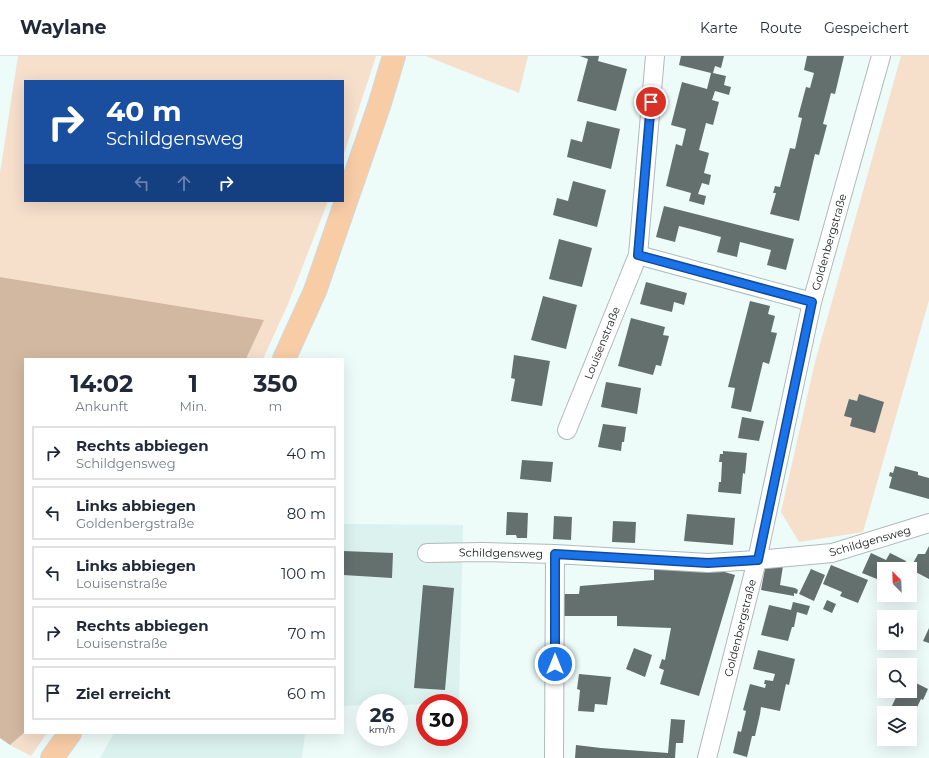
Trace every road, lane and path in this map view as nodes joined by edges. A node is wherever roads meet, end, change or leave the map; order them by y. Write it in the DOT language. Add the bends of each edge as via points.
graph roads {
  1 [pos="394,56"];
  2 [pos="655,56"];
  3 [pos="882,56"];
  4 [pos="638,255"];
  5 [pos="812,302"];
  6 [pos="284,358"];
  7 [pos="567,430"];
  8 [pos="929,523"];
  9 [pos="427,553"];
  10 [pos="555,554"];
  11 [pos="758,560"];
  12 [pos="69,734"];
  13 [pos="52,758"];
  14 [pos="554,758"];
  15 [pos="708,758"];
  1 -- 6 [label="main road" via="315,290"];
  2 -- 4 [label="street, Louisenstraße"];
  3 -- 5 [label="street, Goldenbergstraße"];
  4 -- 5 [label="street"];
  4 -- 7 [label="street, Louisenstraße"];
  5 -- 11 [label="street, Goldenbergstraße"];
  8 -- 11 [label="street, Schildgensweg" via="832,553"];
  9 -- 10 [label="street, Schildgensweg"];
  10 -- 11 [label="street, Schildgensweg" via="708,563"];
  10 -- 14 [label="street"];
  11 -- 15 [label="street, Goldenbergstraße"];
  12 -- 13 [label="main road"];
}
